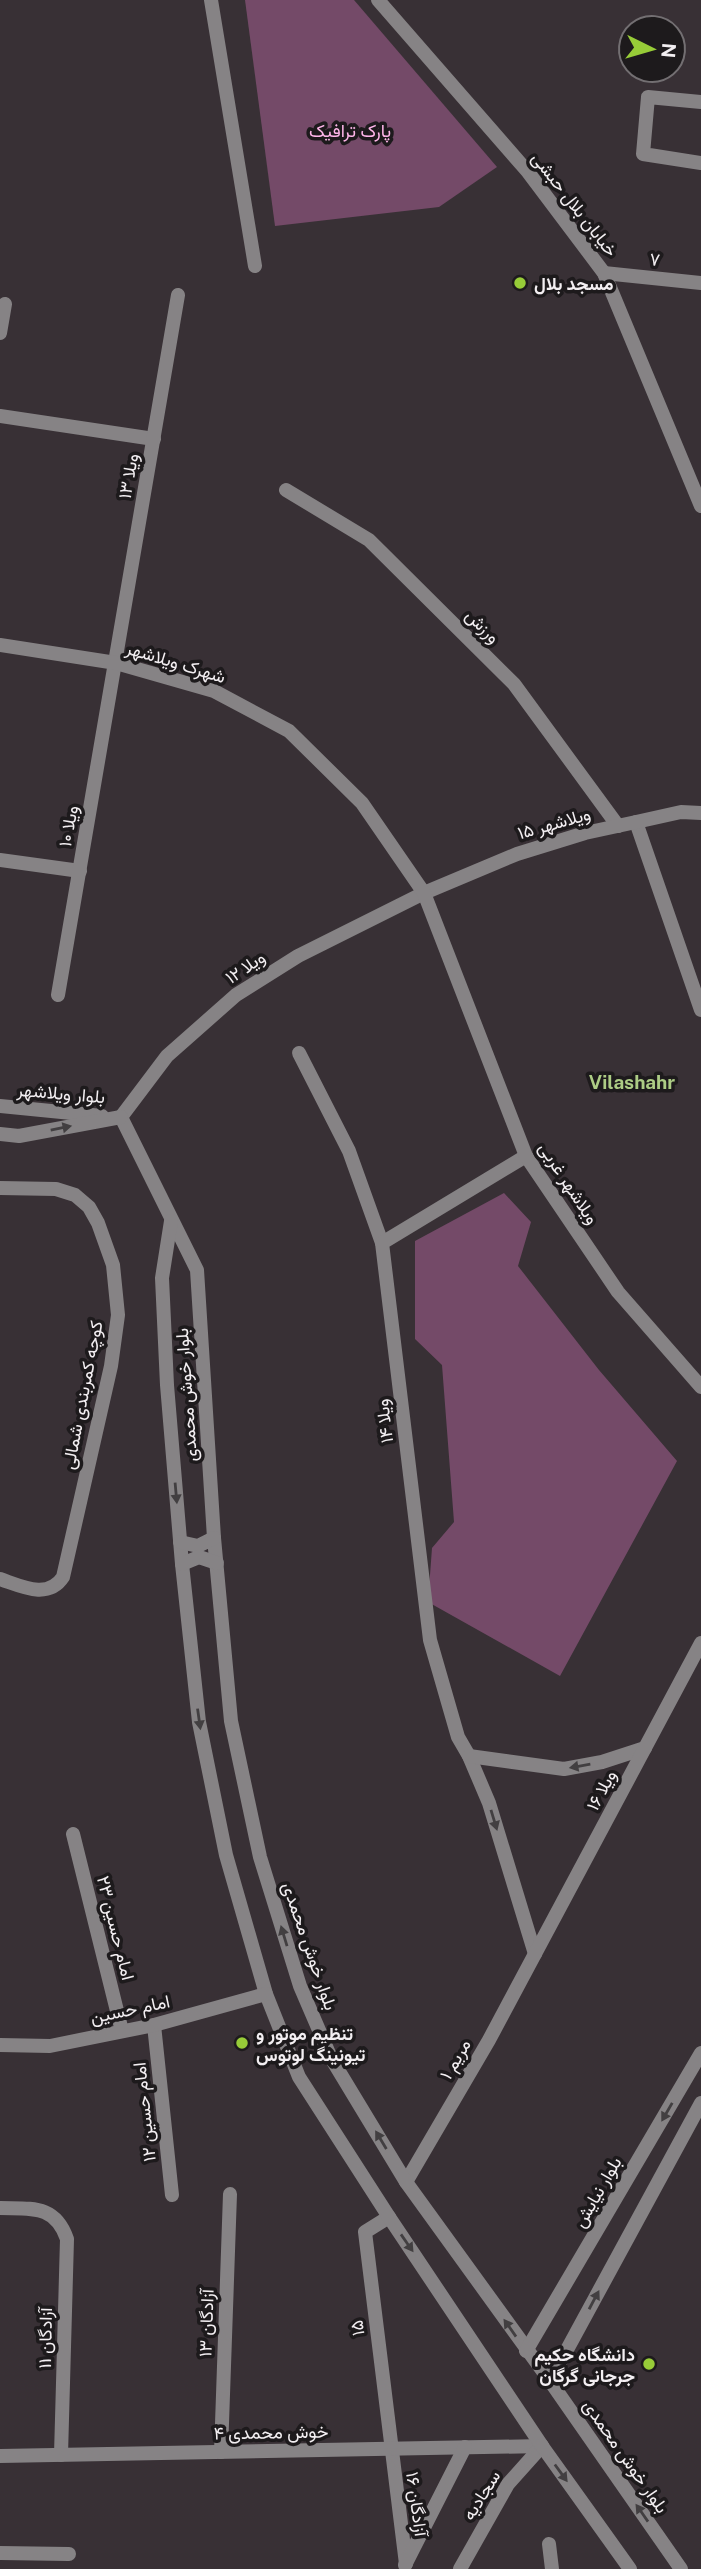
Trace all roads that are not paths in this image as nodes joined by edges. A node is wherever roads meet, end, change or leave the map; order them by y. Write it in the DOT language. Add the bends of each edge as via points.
graph roads {
  1 [pos="211,0"];
  2 [pos="378,0"];
  3 [pos="701,102"];
  4 [pos="701,163"];
  5 [pos="255,266"];
  6 [pos="604,273"];
  7 [pos="701,283"];
  8 [pos="178,295"];
  9 [pos="5,304"];
  10 [pos="0,333"];
  11 [pos="0,416"];
  12 [pos="154,439"];
  13 [pos="286,490"];
  14 [pos="701,506"];
  15 [pos="0,645"];
  16 [pos="116,663"];
  17 [pos="701,813"];
  18 [pos="636,822"];
  19 [pos="618,826"];
  20 [pos="0,860"];
  21 [pos="80,870"];
  22 [pos="424,893"];
  23 [pos="58,995"];
  24 [pos="701,1010"];
  25 [pos="299,1053"];
  26 [pos="0,1106"];
  27 [pos="121,1117"];
  28 [pos="0,1134"];
  29 [pos="526,1156"];
  30 [pos="0,1188"];
  31 [pos="171,1222"];
  32 [pos="382,1243"];
  33 [pos="701,1387"];
  34 [pos="214,1538"];
  35 [pos="180,1542"];
  36 [pos="217,1563"];
  37 [pos="182,1564"];
  38 [pos="0,1579"];
  39 [pos="701,1643"];
  40 [pos="645,1748"];
  41 [pos="469,1756"];
  42 [pos="73,1834"];
  43 [pos="534,1954"];
  44 [pos="266,1994"];
  45 [pos="154,2025"];
  46 [pos="122,2031"];
  47 [pos="0,2045"];
  48 [pos="699,2061"];
  49 [pos="701,2103"];
  50 [pos="406,2182"];
  51 [pos="230,2194"];
  52 [pos="172,2195"];
  53 [pos="0,2208"];
  54 [pos="389,2217"];
  55 [pos="526,2351"];
  56 [pos="550,2381"];
  57 [pos="542,2446"];
  58 [pos="464,2448"];
  59 [pos="390,2449"];
  60 [pos="221,2452"];
  61 [pos="61,2455"];
  62 [pos="0,2456"];
  63 [pos="549,2544"];
  64 [pos="0,2553"];
  65 [pos="69,2554"];
  66 [pos="404,2566"];
  67 [pos="460,2569"];
  68 [pos="552,2569"];
  69 [pos="630,2569"];
  70 [pos="681,2569"];
  1 -- 5 [label="street"];
  2 -- 6 [label="street, خیابان بلال حبشی" via="528,172"];
  3 -- 4 [label="street" via="648,97 643,154"];
  6 -- 7 [label="street, ۷"];
  6 -- 14 [label="street, خیابان بلال حبشی"];
  8 -- 12 [label="street, ۱۳ ویلا"];
  9 -- 10 [label="street"];
  11 -- 12 [label="street"];
  12 -- 16 [label="street, ۱۳ ویلا"];
  13 -- 19 [label="street, ورزش" via="369,540 514,684"];
  15 -- 16 [label="street, شهرک ویلاشهر"];
  16 -- 21 [label="street, ۱۰ ویلا"];
  16 -- 22 [label="street, شهرک ویلاشهر" via="214,691 289,731 362,803"];
  17 -- 18 [label="street, ویلاشهر ۱۵" via="681,812"];
  18 -- 19 [label="street, ویلاشهر ۱۵"];
  18 -- 24 [label="street"];
  19 -- 22 [label="street, ویلاشهر ۱۵" via="517,854"];
  20 -- 21 [label="street"];
  21 -- 23 [label="street, ۱۰ ویلا"];
  22 -- 27 [label="street, ویلا ۱۲" via="298,956 236,995 167,1056"];
  22 -- 29 [label="street, ویلاشهر غربی"];
  25 -- 32 [label="street, ۱۴ ویلا" via="349,1151"];
  26 -- 27 [label="street, بلوار ویلاشهر"];
  28 -- 27 [label="street, بلوار ویلاشهر, one-way" via="19,1136"];
  27 -- 31 [label="street"];
  29 -- 32 [label="street"];
  29 -- 33 [label="street, ویلاشهر غربی" via="618,1292"];
  30 -- 38 [label="street, کوچه کمربندی شمالی" via="56,1189 75,1195 89,1207 113,1265 118,1315 111,1366 63,1577 47,1590"];
  31 -- 34 [label="street, بلوار خوش محمدی" via="197,1270"];
  31 -- 35 [label="street, بلوار خوش محمدی, one-way" via="162,1279"];
  32 -- 41 [label="street, ۱۴ ویلا" via="430,1640 458,1737"];
  34 -- 35 [label="street" via="198,1546"];
  34 -- 36 [label="street, بلوار خوش محمدی"];
  35 -- 37 [label="street, بلوار خوش محمدی"];
  36 -- 37 [label="street" via="199,1557"];
  50 -- 36 [label="street, بلوار خوش محمدی, one-way" via="331,2058 300,1986 260,1857 231,1721"];
  37 -- 44 [label="street, بلوار خوش محمدی, one-way" via="199,1722 226,1855"];
  39 -- 40 [label="street, ۱۶ ویلا"];
  40 -- 41 [label="street, one-way" via="564,1769"];
  40 -- 43 [label="street, ۱۶ ویلا"];
  41 -- 43 [label="street, ۱۴ ویلا, one-way" via="489,1803"];
  42 -- 46 [label="street, امام حسین ۲۳"];
  43 -- 50 [label="street, ۱ مریم"];
  44 -- 45 [label="street, امام حسین"];
  44 -- 54 [label="street, بلوار خوش محمدی" via="299,2077"];
  45 -- 46 [label="street, امام حسین"];
  45 -- 52 [label="street, امام حسین ۱۲"];
  46 -- 47 [label="street, امام حسین" via="50,2046"];
  48 -- 55 [label="street, بلوار نیایش, one-way"];
  56 -- 49 [label="street, one-way"];
  55 -- 50 [label="street, بلوار خوش محمدی, one-way"];
  51 -- 60 [label="street, آزادگان ۱۳"];
  53 -- 61 [label="street, آزادگان ۱۱" via="50,2214 67,2239"];
  54 -- 57 [label="street, بلوار خوش محمدی, one-way"];
  54 -- 59 [label="street, ۱۵" via="365,2232"];
  55 -- 56 [label="street, بلوار خوش محمدی"];
  70 -- 56 [label="street, بلوار خوش محمدی, one-way"];
  57 -- 58 [label="street, خوش محمدی ۴"];
  57 -- 67 [label="street, سجادیه" via="508,2484"];
  57 -- 69 [label="street, بلوار خوش محمدی, one-way"];
  58 -- 59 [label="street, خوش محمدی ۴"];
  58 -- 66 [label="street, سجادیه"];
  59 -- 60 [label="street, خوش محمدی ۴"];
  59 -- 66 [label="street, آزادگان ۱۶"];
  60 -- 61 [label="street, خوش محمدی ۴"];
  61 -- 62 [label="street, خوش محمدی ۴"];
  63 -- 68 [label="street"];
  64 -- 65 [label="street"];
}
